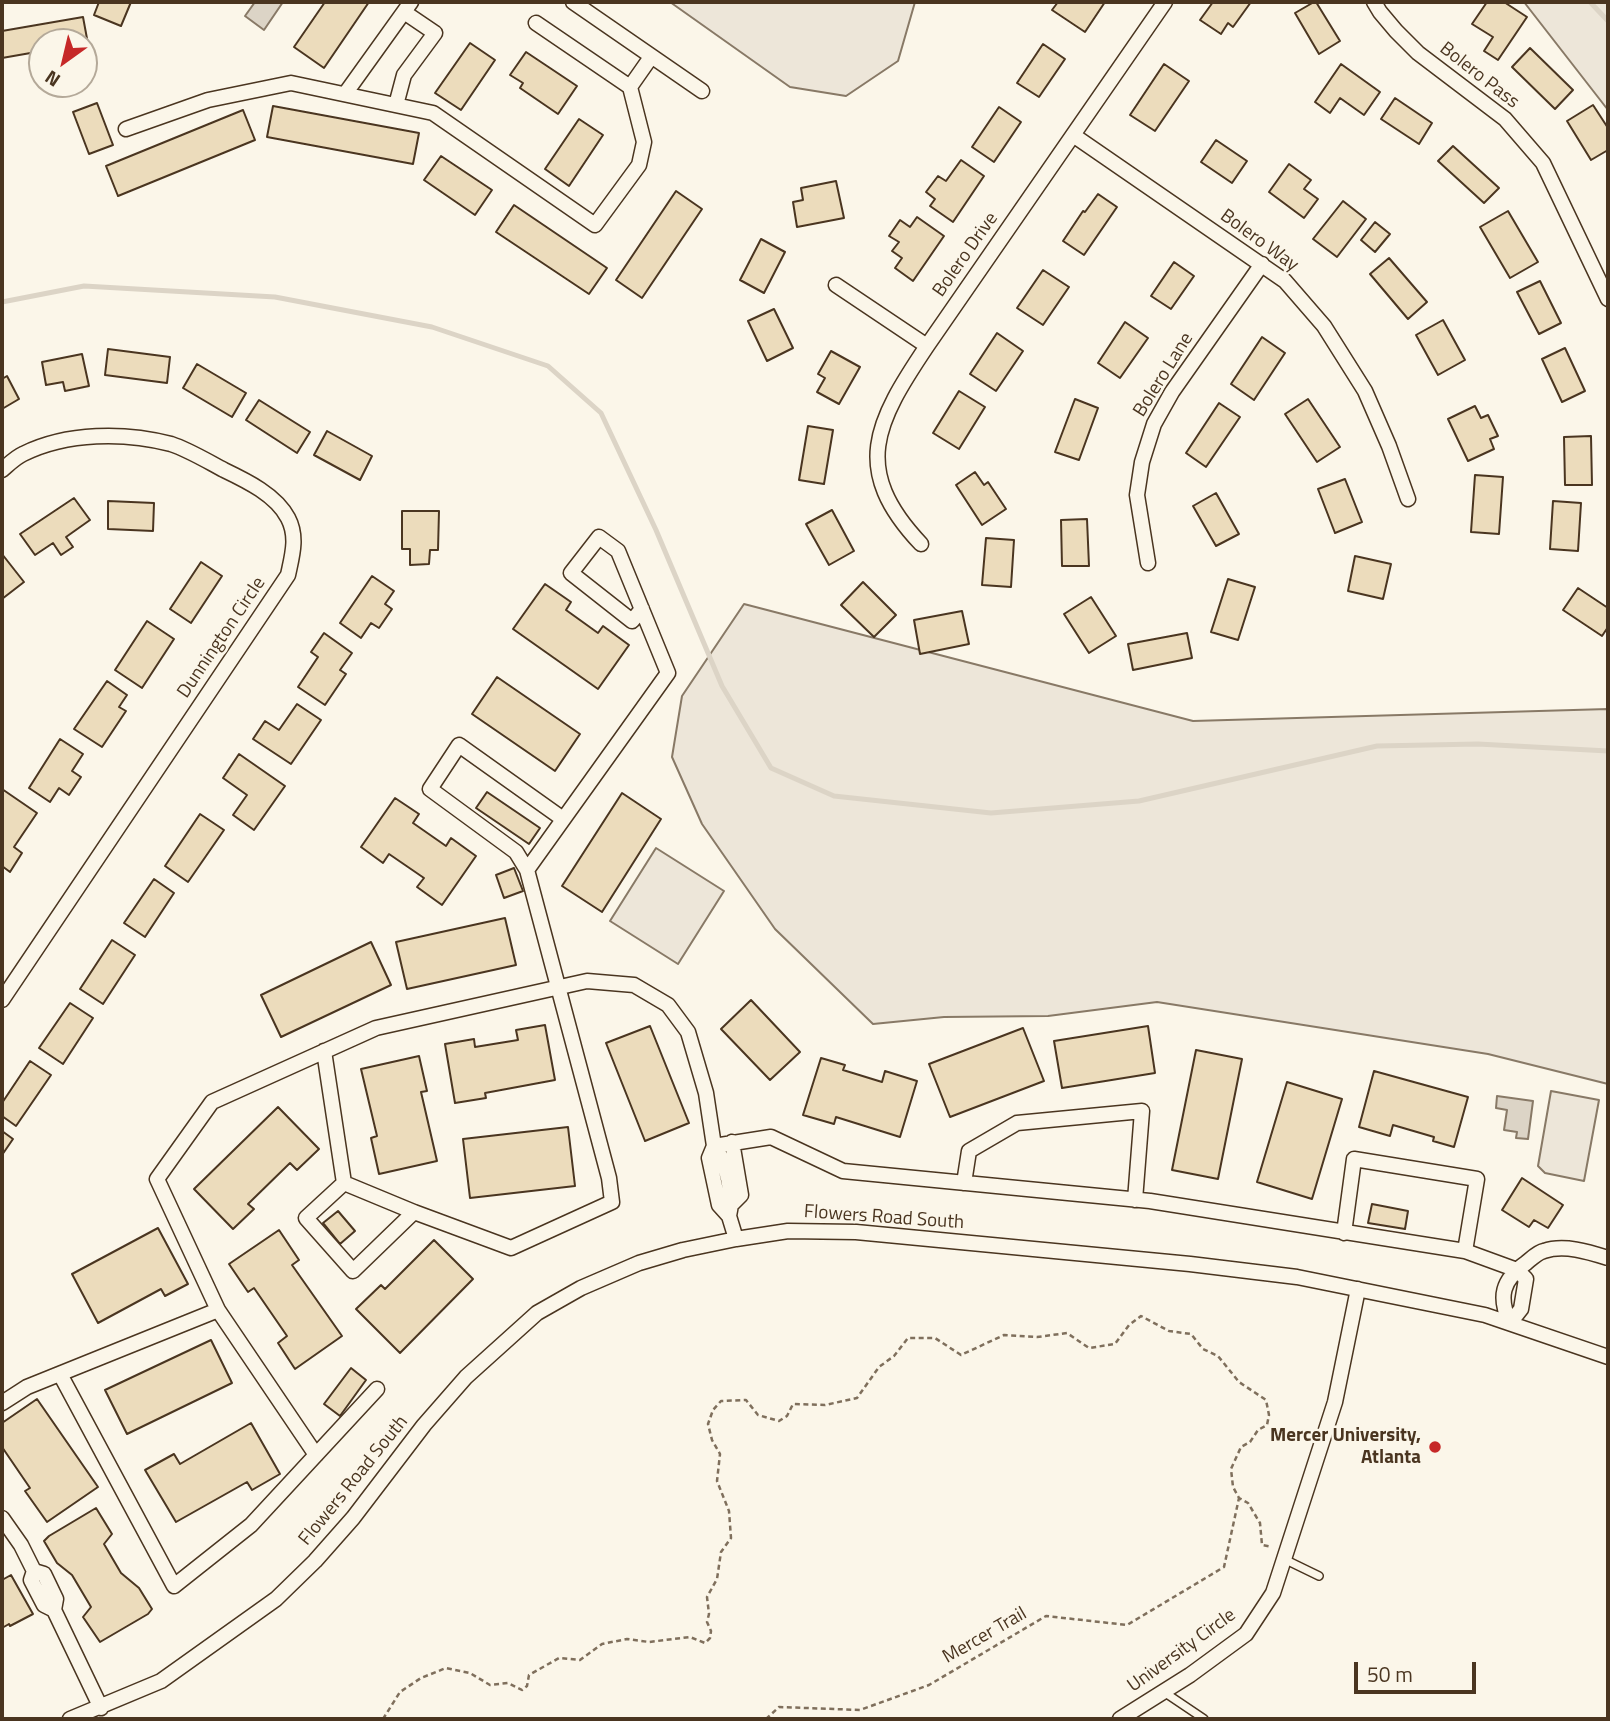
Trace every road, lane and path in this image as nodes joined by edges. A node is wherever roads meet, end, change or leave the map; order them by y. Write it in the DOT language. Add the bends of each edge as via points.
graph roads {
  1 [pos="573,2"];
  2 [pos="1165,2"];
  3 [pos="1374,2"];
  4 [pos="408,7"];
  5 [pos="536,23"];
  6 [pos="651,57"];
  7 [pos="630,87"];
  8 [pos="702,91"];
  9 [pos="345,94"];
  10 [pos="396,105"];
  11 [pos="126,129"];
  12 [pos="1073,135"];
  13 [pos="1262,264"];
  14 [pos="836,285"];
  15 [pos="1608,299"];
  16 [pos="927,346"];
  17 [pos="2,470"];
  18 [pos="1408,499"];
  19 [pos="921,544"];
  20 [pos="1148,563"];
  21 [pos="642,609"];
  22 [pos="563,819"];
  23 [pos="527,870"];
  24 [pos="559,987"];
  25 [pos="2,1000"];
  26 [pos="324,1051"];
  27 [pos="732,1142"];
  28 [pos="714,1146"];
  29 [pos="344,1183"];
  30 [pos="964,1183"];
  31 [pos="1135,1200"];
  32 [pos="730,1210"];
  33 [pos="414,1212"];
  34 [pos="1344,1233"];
  35 [pos="736,1239"];
  36 [pos="1465,1251"];
  37 [pos="1608,1258"];
  38 [pos="1517,1270"];
  39 [pos="1358,1289"];
  40 [pos="218,1311"];
  41 [pos="1510,1323"];
  42 [pos="1608,1357"];
  43 [pos="60,1374"];
  44 [pos="377,1389"];
  45 [pos="2,1402"];
  46 [pos="316,1455"];
  47 [pos="1239,1498"];
  48 [pos="2,1518"];
  49 [pos="1262,1545"];
  50 [pos="1286,1560"];
  51 [pos="1319,1576"];
  52 [pos="1164,1691"];
  53 [pos="96,1713"];
  54 [pos="71,1719"];
  55 [pos="383,1719"];
  56 [pos="766,1719"];
  57 [pos="1120,1719"];
  58 [pos="1204,1719"];
  1 -- 6 [label="street"];
  2 -- 12 [label="street, Bolero Drive"];
  3 -- 15 [label="street, Bolero Pass" via="1418,53 1505,119 1543,163"];
  4 -- 9 [label="street"];
  4 -- 10 [label="street" via="435,33 404,75"];
  5 -- 7 [label="street"];
  6 -- 7 [label="street"];
  6 -- 8 [label="street"];
  7 -- 10 [label="street" via="644,142 639,164 595,225 433,113"];
  9 -- 10 [label="street"];
  9 -- 11 [label="street" via="291,83 208,100"];
  12 -- 13 [label="street, Bolero Way"];
  12 -- 16 [label="street, Bolero Drive"];
  13 -- 18 [label="street, Bolero Way" via="1285,281 1324,326 1365,391"];
  13 -- 20 [label="street, Bolero Lane" via="1154,424 1137,495"];
  14 -- 16 [label="street"];
  16 -- 19 [label="street, Bolero Drive" via="885,415 878,466 893,510"];
  17 -- 25 [label="street, Dunnington Circle" via="22,454 55,442 134,437 173,445 272,498 288,518 295,540 288,575"];
  21 -- 21 [label="street" via="618,551 599,537 572,573 632,621"];
  21 -- 22 [label="street" via="668,673"];
  22 -- 23 [label="street"];
  22 -- 23 [label="street" via="459,745 430,789 516,852"];
  23 -- 24 [label="street"];
  24 -- 26 [label="street" via="376,1028"];
  24 -- 28 [label="street" via="587,981 634,985 668,1005 688,1032 706,1093"];
  24 -- 33 [label="street" via="612,1202 511,1248"];
  26 -- 29 [label="street"];
  26 -- 40 [label="street" via="212,1102 157,1179"];
  27 -- 28 [label="street"];
  27 -- 30 [label="street" via="771,1137 843,1171"];
  27 -- 32 [label="street" via="741,1195"];
  28 -- 32 [label="street" via="721,1155"];
  29 -- 33 [label="street"];
  29 -- 33 [label="street" via="306,1218 353,1271"];
  30 -- 31 [label="street"];
  30 -- 31 [label="street" via="969,1152 1017,1123 1142,1111"];
  31 -- 34 [label="street"];
  32 -- 35 [label="street"];
  34 -- 36 [label="street"];
  34 -- 36 [label="street" via="1354,1159 1477,1179"];
  35 -- 39 [label="street, Flowers Road South" via="788,1231 856,1233 1190,1264"];
  35 -- 53 [label="street, Flowers Road South" via="639,1263 537,1313 466,1377 353,1518 276,1599 161,1681"];
  36 -- 38 [label="street"];
  37 -- 38 [label="street" via="1578,1249 1543,1251"];
  38 -- 41 [label="street" via="1526,1279 1521,1309"];
  39 -- 41 [label="street, Flowers Road South"];
  39 -- 50 [label="street, University Circle" via="1335,1402"];
  40 -- 43 [label="street"];
  40 -- 46 [label="street"];
  41 -- 42 [label="street, Flowers Road South"];
  43 -- 45 [label="street"];
  43 -- 46 [label="street" via="174,1586 251,1525"];
  44 -- 46 [label="street"];
  47 -- 49 [label="path, Mercer Trail" via="1248,1503 1260,1523"];
  47 -- 55 [label="path, Mercer Trail" via="1231,1469 1241,1447 1267,1425 1266,1400 1239,1382 1218,1356 1203,1349 1191,1334 1169,1331 1141,1316 1115,1344 1089,1348 1067,1333 1004,1335 961,1355 935,1338 908,1338 857,1398 825,1405 793,1404 779,1421 758,1415 747,1400 721,1401 713,1410 709,1424 720,1454 717,1481 729,1510 731,1538 721,1552 717,1579 707,1597 707,1622 712,1631 705,1643 690,1637 602,1644 580,1660 559,1658 529,1675 522,1690 508,1683 490,1685 470,1673 446,1668 400,1692"];
  47 -- 56 [label="path, Mercer Trail" via="1224,1567 1127,1625 1046,1616 929,1685 860,1710 779,1707"];
  48 -- 53 [label="street" via="34,1571 31,1580 44,1605 54,1610"];
  50 -- 51 [label="lane"];
  50 -- 52 [label="street, University Circle" via="1273,1593 1246,1634"];
  52 -- 57 [label="street, University Circle"];
  52 -- 58 [label="lane"];
  53 -- 54 [label="street, Flowers Road South"];
}
